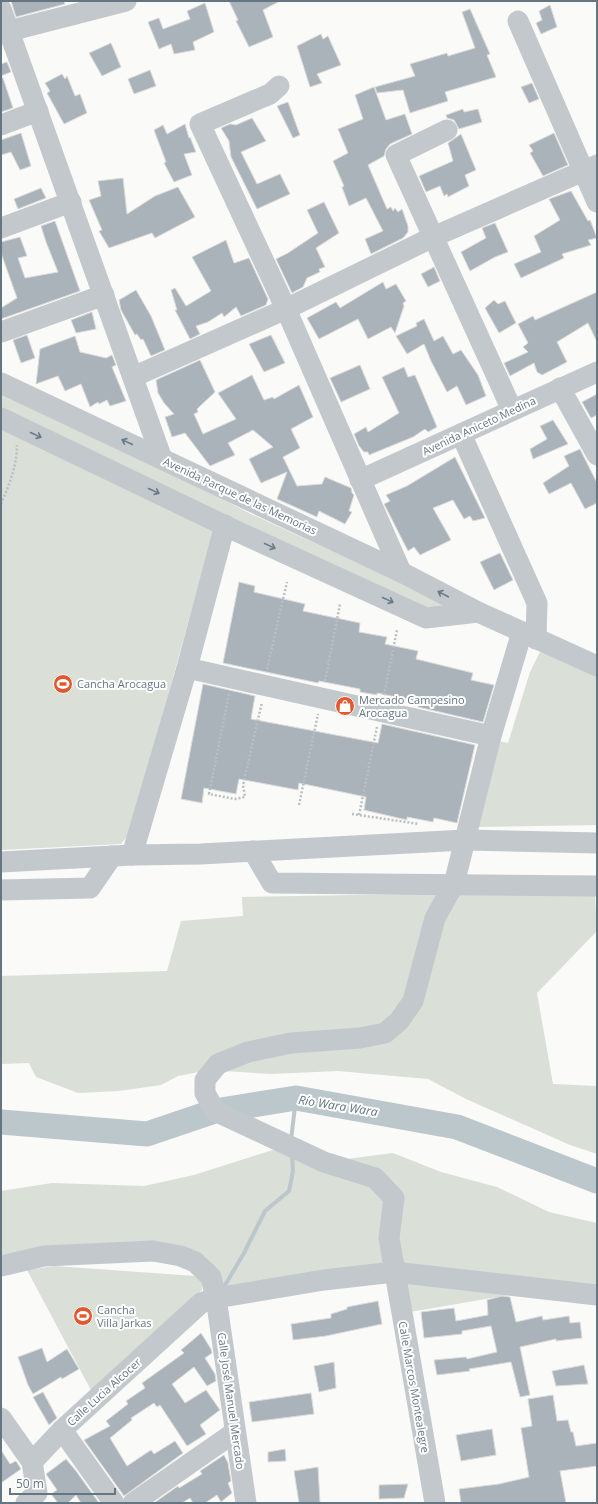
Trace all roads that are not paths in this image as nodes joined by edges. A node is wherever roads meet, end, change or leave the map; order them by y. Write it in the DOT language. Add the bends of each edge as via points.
graph roads {
  1 [pos="126,1"];
  2 [pos="4,18"];
  3 [pos="518,21"];
  4 [pos="279,86"];
  5 [pos="38,111"];
  6 [pos="1,124"];
  7 [pos="447,130"];
  8 [pos="590,168"];
  9 [pos="71,202"];
  10 [pos="597,202"];
  11 [pos="1,228"];
  12 [pos="433,237"];
  13 [pos="104,294"];
  14 [pos="286,309"];
  15 [pos="1,332"];
  16 [pos="597,372"];
  17 [pos="133,377"];
  18 [pos="1,383"];
  19 [pos="560,388"];
  20 [pos="512,410"];
  21 [pos="9,422"];
  22 [pos="461,434"];
  23 [pos="597,454"];
  24 [pos="162,459"];
  25 [pos="360,480"];
  26 [pos="225,525"];
  27 [pos="401,572"];
  28 [pos="478,612"];
  29 [pos="529,636"];
  30 [pos="597,666"];
  31 [pos="187,668"];
  32 [pos="491,736"];
  33 [pos="465,840"];
  34 [pos="597,843"];
  35 [pos="253,851"];
  36 [pos="122,856"];
  37 [pos="1,862"];
  38 [pos="454,884"];
  39 [pos="597,886"];
  40 [pos="1,890"];
  41 [pos="1,1266"];
  42 [pos="394,1272"];
  43 [pos="216,1298"];
  44 [pos="596,1299"];
  45 [pos="1,1418"];
  46 [pos="62,1430"];
  47 [pos="235,1432"];
  48 [pos="32,1462"];
  49 [pos="32,1498"];
  50 [pos="114,1503"];
  51 [pos="133,1503"];
  52 [pos="246,1503"];
  53 [pos="434,1503"];
  1 -- 2 [label="street"];
  2 -- 5 [label="street"];
  3 -- 8 [label="street"];
  4 -- 14 [label="street" via="270,94 200,124"];
  5 -- 6 [label="street"];
  5 -- 9 [label="street"];
  7 -- 12 [label="street" via="396,155 395,170"];
  8 -- 10 [label="street"];
  8 -- 12 [label="street"];
  9 -- 11 [label="street"];
  9 -- 13 [label="street"];
  12 -- 14 [label="street"];
  12 -- 20 [label="street"];
  13 -- 15 [label="street"];
  13 -- 17 [label="street"];
  14 -- 17 [label="street"];
  14 -- 25 [label="street"];
  16 -- 19 [label="street, Avenida Aniceto Medina"];
  17 -- 24 [label="street"];
  24 -- 18 [label="street, Avenida Parque de las Memorias, one-way"];
  19 -- 20 [label="street, Avenida Aniceto Medina"];
  19 -- 23 [label="street"];
  20 -- 22 [label="street, Avenida Aniceto Medina"];
  21 -- 26 [label="street, one-way"];
  22 -- 25 [label="street, Avenida Aniceto Medina"];
  22 -- 29 [label="street" via="537,603"];
  24 -- 27 [label="street, Avenida Parque de las Memorias"];
  25 -- 27 [label="street"];
  26 -- 28 [label="street, one-way" via="426,618"];
  26 -- 31 [label="street"];
  28 -- 27 [label="street, Avenida Parque de las Memorias, one-way"];
  28 -- 29 [label="street, Avenida Parque de las Memorias"];
  29 -- 30 [label="street, Avenida Parque de las Memorias"];
  29 -- 32 [label="street"];
  31 -- 32 [label="street"];
  31 -- 36 [label="street"];
  32 -- 33 [label="street"];
  33 -- 34 [label="street"];
  33 -- 35 [label="street"];
  33 -- 38 [label="street"];
  35 -- 36 [label="street"];
  35 -- 38 [label="street" via="272,883"];
  36 -- 37 [label="street"];
  36 -- 40 [label="street" via="90,888"];
  38 -- 39 [label="street"];
  38 -- 42 [label="street, Calle Marcos Montealegre" via="435,918 412,1002 399,1021 386,1033 360,1038 291,1043 248,1052 218,1064 205,1080 205,1093 215,1111 324,1162 375,1178 394,1198 389,1238"];
  41 -- 43 [label="street, Calle José Manuel Mercado" via="44,1256 154,1251 181,1256 195,1262 211,1277"];
  42 -- 43 [label="street, Calle Lucia Alcocer" via="324,1280"];
  42 -- 44 [label="street, Calle Lucia Alcocer"];
  42 -- 53 [label="street, Calle Marcos Montealegre"];
  43 -- 46 [label="street, Calle Lucia Alcocer" via="201,1303"];
  43 -- 47 [label="street, Calle José Manuel Mercado"];
  45 -- 48 [label="street"];
  46 -- 48 [label="street, Calle Lucia Alcocer"];
  46 -- 50 [label="street"];
  47 -- 51 [label="street"];
  47 -- 52 [label="street, Calle José Manuel Mercado"];
  48 -- 49 [label="street"];
}
